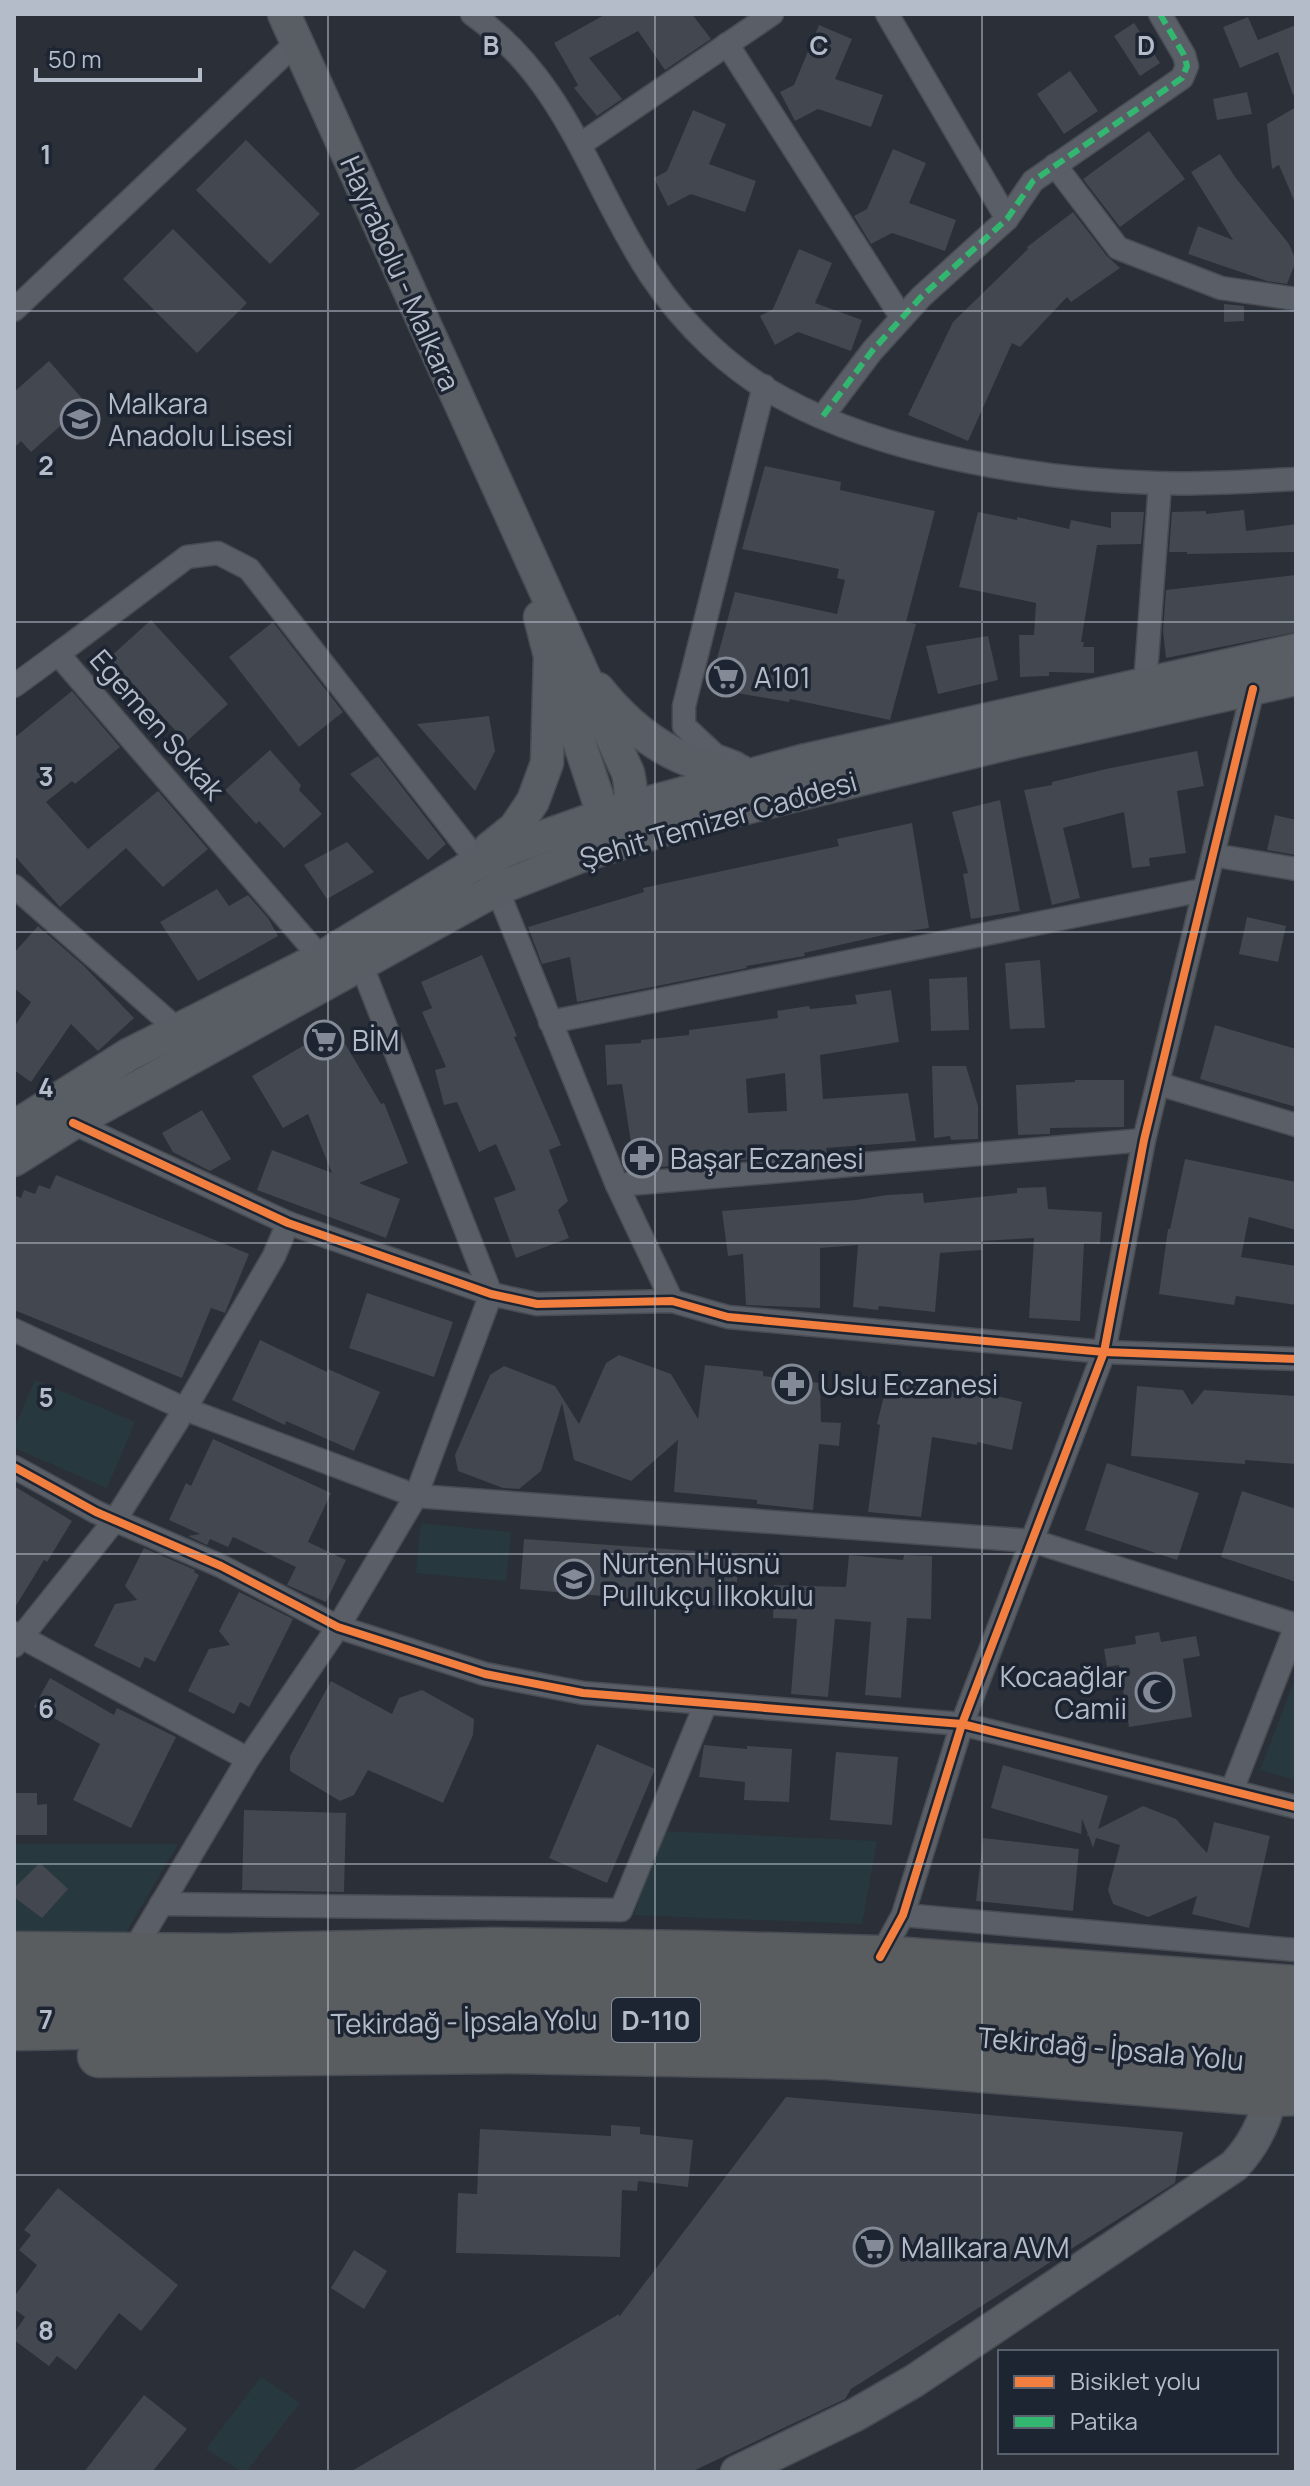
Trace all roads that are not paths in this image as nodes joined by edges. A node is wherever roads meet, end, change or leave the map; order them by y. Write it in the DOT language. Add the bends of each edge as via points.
graph roads {
  1 [pos="472,14"];
  2 [pos="772,14"];
  3 [pos="887,14"];
  4 [pos="1160,14"];
  5 [pos="743,22"];
  6 [pos="290,28"];
  7 [pos="727,44"];
  8 [pos="581,144"];
  9 [pos="1055,165"];
  10 [pos="1007,219"];
  11 [pos="1296,299"];
  12 [pos="14,310"];
  13 [pos="902,318"];
  14 [pos="764,386"];
  15 [pos="823,416"];
  16 [pos="1296,479"];
  17 [pos="1160,484"];
  18 [pos="66,648"];
  19 [pos="1296,650"];
  20 [pos="562,654"];
  21 [pos="1296,679"];
  22 [pos="1145,685"];
  23 [pos="14,686"];
  24 [pos="1253,689"];
  25 [pos="759,772"];
  26 [pos="619,816"];
  27 [pos="675,826"];
  28 [pos="1213,855"];
  29 [pos="581,856"];
  30 [pos="473,863"];
  31 [pos="1296,869"];
  32 [pos="14,886"];
  33 [pos="497,889"];
  34 [pos="1203,890"];
  35 [pos="321,958"];
  36 [pos="361,964"];
  37 [pos="550,1022"];
  38 [pos="178,1030"];
  39 [pos="1159,1084"];
  40 [pos="73,1123"];
  41 [pos="15,1125"];
  42 [pos="1296,1125"];
  43 [pos="1144,1140"];
  44 [pos="14,1160"];
  45 [pos="617,1185"];
  46 [pos="288,1223"];
  47 [pos="491,1294"];
  48 [pos="672,1301"];
  49 [pos="14,1330"];
  50 [pos="1104,1352"];
  51 [pos="1296,1359"];
  52 [pos="185,1409"];
  53 [pos="14,1467"];
  54 [pos="416,1496"];
  55 [pos="115,1520"];
  56 [pos="1033,1541"];
  57 [pos="1296,1625"];
  58 [pos="338,1627"];
  59 [pos="16,1638"];
  60 [pos="706,1703"];
  61 [pos="962,1724"];
  62 [pos="248,1759"];
  63 [pos="1232,1790"];
  64 [pos="1296,1807"];
  65 [pos="161,1904"];
  66 [pos="621,1910"];
  67 [pos="903,1915"];
  68 [pos="1296,1950"];
  69 [pos="614,1951"];
  70 [pos="14,1953"];
  71 [pos="131,1955"];
  72 [pos="880,1957"];
  73 [pos="1139,1978"];
  74 [pos="1296,1987"];
  75 [pos="14,1994"];
  76 [pos="1296,2000"];
  77 [pos="1296,2028"];
  78 [pos="14,2029"];
  79 [pos="14,2056"];
  80 [pos="1290,2089"];
  81 [pos="737,2472"];
  1 -- 8 [label="street" via="526,64"];
  2 -- 5 [label="street"];
  3 -- 10 [label="street"];
  4 -- 9 [label="street" via="1184,55 1182,78"];
  5 -- 7 [label="street"];
  6 -- 12 [label="street"];
  6 -- 20 [label="main road, Hayrabolu - Malkara" via="517,533"];
  7 -- 8 [label="street"];
  7 -- 13 [label="street"];
  8 -- 14 [label="street" via="650,275 710,345"];
  9 -- 10 [label="street" via="1033,181"];
  9 -- 11 [label="street" via="1118,248 1221,288"];
  10 -- 13 [label="street"];
  13 -- 15 [label="street"];
  14 -- 15 [label="street"];
  14 -- 25 [label="street" via="684,706 684,726 715,755"];
  15 -- 17 [label="street" via="903,447 1034,473"];
  16 -- 17 [label="street"];
  17 -- 22 [label="street"];
  18 -- 23 [label="street"];
  18 -- 30 [label="street, Egemen Sokak" via="187,557 218,553 249,569"];
  18 -- 35 [label="street, Egemen Sokak" via="58,654"];
  19 -- 22 [label="main road, Şehit Temizer Caddesi"];
  20 -- 25 [label="main road" via="617,711 666,751 708,768"];
  20 -- 26 [label="main road" via="600,805"];
  20 -- 30 [label="main road" via="547,763 533,801 515,828"];
  21 -- 24 [label="main road, Şehit Temizer Caddesi"];
  22 -- 25 [label="main road, Şehit Temizer Caddesi"];
  24 -- 27 [label="main road, Şehit Temizer Caddesi"];
  24 -- 28 [label="street"];
  25 -- 26 [label="main road, Şehit Temizer Caddesi"];
  26 -- 27 [label="main road" via="634,829"];
  26 -- 29 [label="main road" via="604,842"];
  26 -- 30 [label="main road, Şehit Temizer Caddesi"];
  27 -- 29 [label="main road, Şehit Temizer Caddesi"];
  28 -- 31 [label="street"];
  28 -- 34 [label="street"];
  29 -- 33 [label="main road, Şehit Temizer Caddesi"];
  30 -- 35 [label="main road, Şehit Temizer Caddesi"];
  32 -- 38 [label="street"];
  33 -- 36 [label="main road, Şehit Temizer Caddesi"];
  33 -- 37 [label="street"];
  34 -- 37 [label="street"];
  34 -- 39 [label="street"];
  35 -- 38 [label="main road, Şehit Temizer Caddesi"];
  36 -- 40 [label="main road, Şehit Temizer Caddesi"];
  36 -- 47 [label="street"];
  37 -- 45 [label="street"];
  38 -- 41 [label="main road, Şehit Temizer Caddesi"];
  39 -- 42 [label="street"];
  39 -- 43 [label="street"];
  40 -- 44 [label="main road, Şehit Temizer Caddesi"];
  40 -- 46 [label="street"];
  43 -- 45 [label="street"];
  43 -- 50 [label="street"];
  45 -- 48 [label="street"];
  46 -- 47 [label="street"];
  46 -- 52 [label="street"];
  47 -- 48 [label="street" via="537,1304"];
  47 -- 54 [label="street"];
  48 -- 50 [label="street" via="728,1317"];
  49 -- 52 [label="street"];
  50 -- 51 [label="street"];
  50 -- 56 [label="street"];
  52 -- 54 [label="street"];
  52 -- 55 [label="street"];
  53 -- 55 [label="street"];
  54 -- 56 [label="street"];
  54 -- 58 [label="street"];
  55 -- 58 [label="street" via="221,1566"];
  55 -- 59 [label="street"];
  56 -- 57 [label="street"];
  56 -- 61 [label="street"];
  57 -- 63 [label="street"];
  58 -- 60 [label="street" via="485,1674 583,1693"];
  58 -- 62 [label="street"];
  59 -- 62 [label="street"];
  60 -- 61 [label="street"];
  60 -- 66 [label="street"];
  61 -- 63 [label="street"];
  61 -- 67 [label="street"];
  62 -- 65 [label="street"];
  63 -- 64 [label="street"];
  65 -- 66 [label="street"];
  65 -- 71 [label="street"];
  66 -- 69 [label="street"];
  67 -- 68 [label="street"];
  67 -- 72 [label="street"];
  69 -- 71 [label="highway"];
  69 -- 72 [label="highway"];
  70 -- 71 [label="highway"];
  72 -- 73 [label="highway"];
  73 -- 74 [label="highway"];
  73 -- 76 [label="highway"];
  75 -- 77 [label="highway, Tekirdağ - İpsala Yolu / D-110" via="208,1987 682,1984 1040,2004"];
  78 -- 80 [label="highway, Tekirdağ - İpsala Yolu / D-110" via="681,2020 1054,2040"];
  79 -- 80 [label="highway" via="510,2052 829,2058"];
  80 -- 81 [label="main road" via="1234,2166 914,2381"];
}
